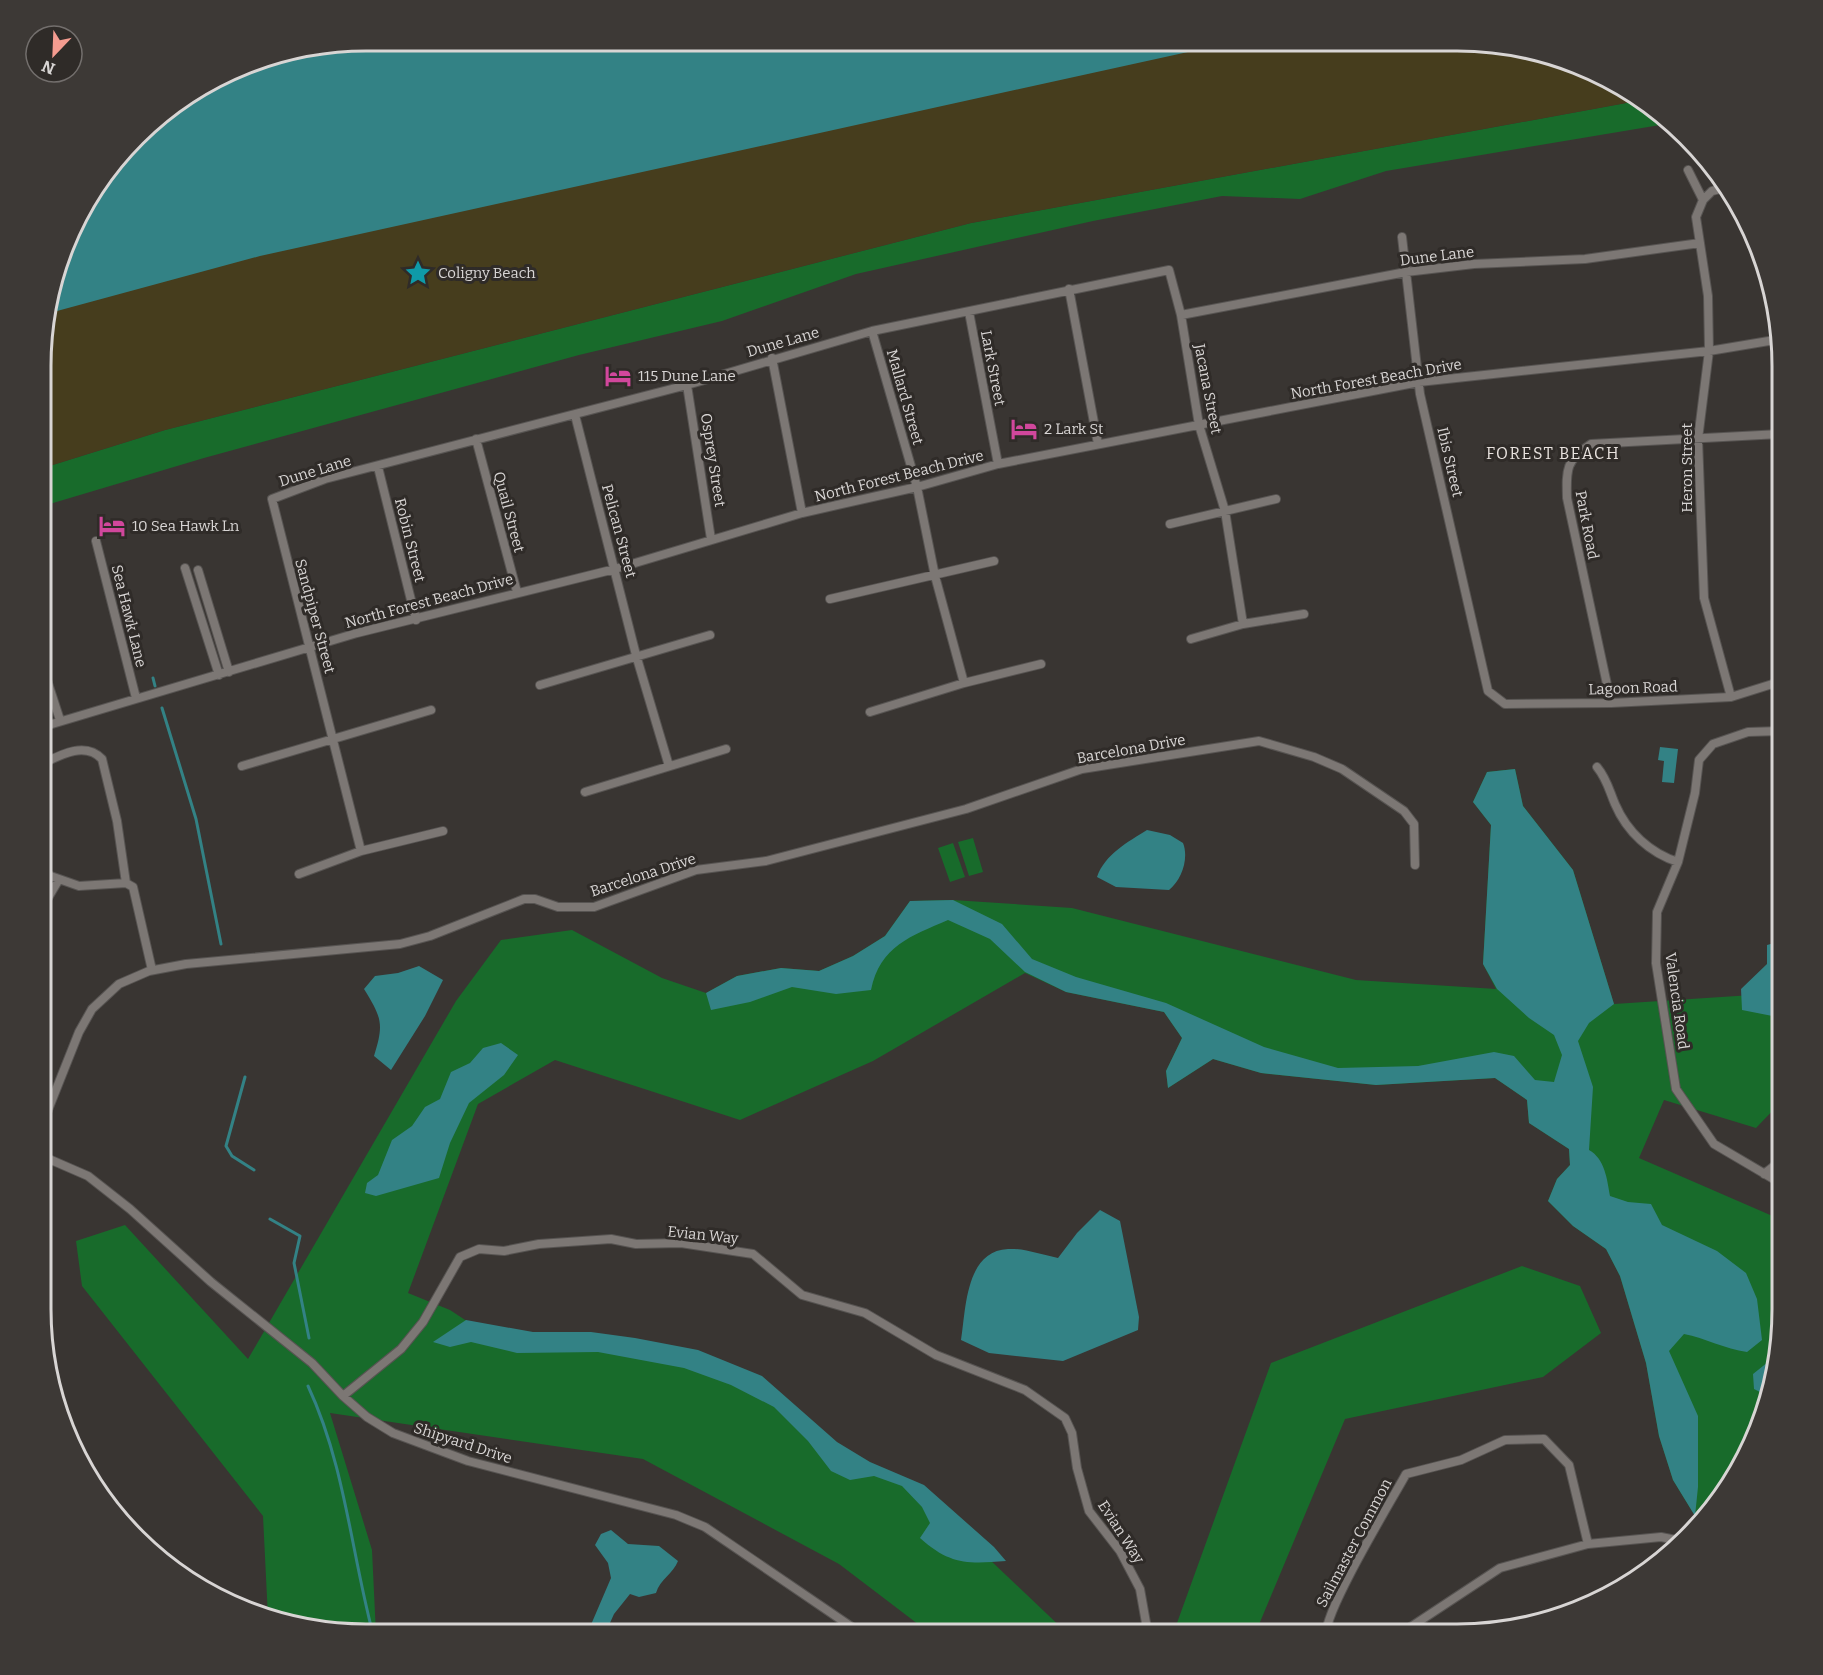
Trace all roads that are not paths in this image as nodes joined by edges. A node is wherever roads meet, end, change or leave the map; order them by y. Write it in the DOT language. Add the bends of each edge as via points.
graph roads {
  1 [pos="1688,170"];
  2 [pos="1718,189"];
  3 [pos="1703,200"];
  4 [pos="1402,237"];
  5 [pos="1700,243"];
  6 [pos="1169,270"];
  7 [pos="1407,273"];
  8 [pos="1069,289"];
  9 [pos="969,312"];
  10 [pos="1181,315"];
  11 [pos="872,331"];
  12 [pos="1771,341"];
  13 [pos="1709,351"];
  14 [pos="772,358"];
  15 [pos="1419,382"];
  16 [pos="687,385"];
  17 [pos="575,415"];
  18 [pos="1199,425"];
  19 [pos="1772,435"];
  20 [pos="476,439"];
  21 [pos="1698,439"];
  22 [pos="1098,444"];
  23 [pos="998,464"];
  24 [pos="378,467"];
  25 [pos="917,487"];
  26 [pos="272,499"];
  27 [pos="1276,499"];
  28 [pos="1225,511"];
  29 [pos="802,513"];
  30 [pos="1170,524"];
  31 [pos="711,539"];
  32 [pos="96,541"];
  33 [pos="994,561"];
  34 [pos="185,568"];
  35 [pos="615,569"];
  36 [pos="198,570"];
  37 [pos="935,576"];
  38 [pos="517,592"];
  39 [pos="830,599"];
  40 [pos="1304,614"];
  41 [pos="416,620"];
  42 [pos="1243,624"];
  43 [pos="710,635"];
  44 [pos="1191,639"];
  45 [pos="309,648"];
  46 [pos="636,655"];
  47 [pos="1041,664"];
  48 [pos="229,672"];
  49 [pos="219,675"];
  50 [pos="964,683"];
  51 [pos="1772,684"];
  52 [pos="540,685"];
  53 [pos="1488,691"];
  54 [pos="51,692"];
  55 [pos="1731,697"];
  56 [pos="136,698"];
  57 [pos="1611,703"];
  58 [pos="431,710"];
  59 [pos="870,712"];
  60 [pos="60,720"];
  61 [pos="51,724"];
  62 [pos="1772,731"];
  63 [pos="334,739"];
  64 [pos="726,749"];
  65 [pos="51,760"];
  66 [pos="242,766"];
  67 [pos="669,766"];
  68 [pos="1597,767"];
  69 [pos="585,792"];
  70 [pos="443,831"];
  71 [pos="361,851"];
  72 [pos="1678,862"];
  73 [pos="1415,865"];
  74 [pos="298,874"];
  75 [pos="51,878"];
  76 [pos="58,881"];
  77 [pos="126,883"];
  78 [pos="51,893"];
  79 [pos="152,970"];
  80 [pos="51,1102"];
  81 [pos="51,1160"];
  82 [pos="1772,1167"];
  83 [pos="1764,1173"];
  84 [pos="1772,1178"];
  85 [pos="343,1396"];
  86 [pos="1672,1539"];
  87 [pos="1588,1544"];
  88 [pos="847,1624"];
  89 [pos="1146,1624"];
  90 [pos="1326,1624"];
  91 [pos="1415,1624"];
  1 -- 3 [label="street"];
  2 -- 3 [label="street"];
  3 -- 5 [label="street, Heron Street" via="1696,217"];
  4 -- 7 [label="street, Ibis Street"];
  5 -- 7 [label="street, Dune Lane" via="1585,259 1474,264"];
  5 -- 13 [label="street, Heron Street" via="1708,296"];
  6 -- 8 [label="street, Dune Lane"];
  6 -- 10 [label="street, Jacana Street"];
  7 -- 10 [label="street, Dune Lane"];
  7 -- 15 [label="street, Ibis Street"];
  8 -- 9 [label="street, Dune Lane"];
  8 -- 22 [label="street"];
  9 -- 11 [label="street, Dune Lane"];
  9 -- 23 [label="street, Lark Street"];
  10 -- 18 [label="street, Jacana Street"];
  11 -- 14 [label="street, Dune Lane"];
  11 -- 25 [label="street, Mallard Street"];
  12 -- 13 [label="street, North Forest Beach Drive"];
  13 -- 15 [label="street, North Forest Beach Drive"];
  13 -- 21 [label="street, Heron Street"];
  14 -- 16 [label="street, Dune Lane"];
  14 -- 29 [label="street"];
  15 -- 18 [label="street, North Forest Beach Drive"];
  15 -- 53 [label="street, Ibis Street"];
  16 -- 17 [label="street, Dune Lane"];
  16 -- 31 [label="street, Osprey Street"];
  17 -- 20 [label="street, Dune Lane"];
  17 -- 35 [label="street, Pelican Street"];
  18 -- 22 [label="street, North Forest Beach Drive"];
  18 -- 28 [label="street, Jacana Street"];
  19 -- 21 [label="street, Park Road"];
  20 -- 24 [label="street, Dune Lane"];
  20 -- 38 [label="street, Quail Street"];
  21 -- 55 [label="street, Heron Street" via="1704,598"];
  21 -- 57 [label="street, Park Road" via="1591,444 1575,454 1566,472 1566,498"];
  22 -- 23 [label="street, North Forest Beach Drive"];
  23 -- 25 [label="street, North Forest Beach Drive"];
  24 -- 26 [label="street, Dune Lane" via="325,479"];
  24 -- 41 [label="street, Robin Street"];
  25 -- 29 [label="street, North Forest Beach Drive"];
  25 -- 37 [label="street, Mallard Street"];
  26 -- 45 [label="street, Sandpiper Street"];
  27 -- 28 [label="street"];
  28 -- 30 [label="street"];
  28 -- 42 [label="street, Jacana Street"];
  29 -- 31 [label="street, North Forest Beach Drive"];
  31 -- 35 [label="street, North Forest Beach Drive"];
  32 -- 56 [label="street, Sea Hawk Lane"];
  33 -- 37 [label="street"];
  34 -- 49 [label="street"];
  35 -- 38 [label="street, North Forest Beach Drive"];
  35 -- 46 [label="street, Pelican Street"];
  36 -- 48 [label="street"];
  37 -- 39 [label="street"];
  37 -- 50 [label="street, Mallard Street"];
  38 -- 41 [label="street, North Forest Beach Drive"];
  40 -- 42 [label="street"];
  41 -- 45 [label="street, North Forest Beach Drive"];
  42 -- 44 [label="street"];
  43 -- 46 [label="street"];
  45 -- 48 [label="street, North Forest Beach Drive"];
  45 -- 63 [label="street, Sandpiper Street"];
  46 -- 52 [label="street"];
  46 -- 67 [label="street, Pelican Street"];
  47 -- 50 [label="street"];
  48 -- 49 [label="street, North Forest Beach Drive"];
  49 -- 56 [label="street, North Forest Beach Drive"];
  50 -- 59 [label="street"];
  51 -- 55 [label="street, Lagoon Road"];
  53 -- 57 [label="street, Lagoon Road" via="1504,704"];
  54 -- 60 [label="street"];
  55 -- 57 [label="street, Lagoon Road"];
  56 -- 60 [label="street, North Forest Beach Drive"];
  58 -- 63 [label="street"];
  60 -- 61 [label="street, North Forest Beach Drive"];
  62 -- 72 [label="street, Valencia Road" via="1748,732 1713,744 1699,760"];
  63 -- 66 [label="street"];
  63 -- 71 [label="street, Sandpiper Street"];
  64 -- 67 [label="street"];
  65 -- 77 [label="street" via="86,750 102,759"];
  67 -- 69 [label="street"];
  68 -- 72 [label="street" via="1631,831 1659,856"];
  70 -- 71 [label="street"];
  71 -- 74 [label="street"];
  72 -- 83 [label="street, Valencia Road" via="1657,912 1656,963 1676,1089 1714,1144"];
  73 -- 79 [label="street, Barcelona Drive" via="1414,824 1404,811 1342,769 1259,741 1082,769 966,809 766,861 696,870 594,907 558,906 524,899 400,944"];
  75 -- 76 [label="street"];
  76 -- 77 [label="street" via="79,886"];
  76 -- 78 [label="street"];
  77 -- 79 [label="street" via="133,887"];
  79 -- 80 [label="street, Barcelona Drive" via="119,984 92,1009"];
  81 -- 85 [label="street, Shipyard Drive" via="88,1176 130,1209 211,1282 312,1363"];
  82 -- 83 [label="street"];
  83 -- 84 [label="street, Valencia Road"];
  85 -- 88 [label="street, Shipyard Drive" via="393,1433 426,1447 676,1515 705,1527"];
  85 -- 89 [label="street, Evian Way" via="401,1349 423,1322 460,1257 479,1249 504,1251 539,1244 611,1239 636,1244 681,1243 753,1254 802,1295 865,1313 936,1355 1025,1390 1065,1418 1072,1433 1089,1511 1120,1551 1140,1589"];
  86 -- 87 [label="street"];
  87 -- 90 [label="street, Sailmaster Common" via="1569,1465 1544,1439 1505,1440 1461,1460 1406,1474"];
  87 -- 91 [label="street" via="1500,1568"];
}
